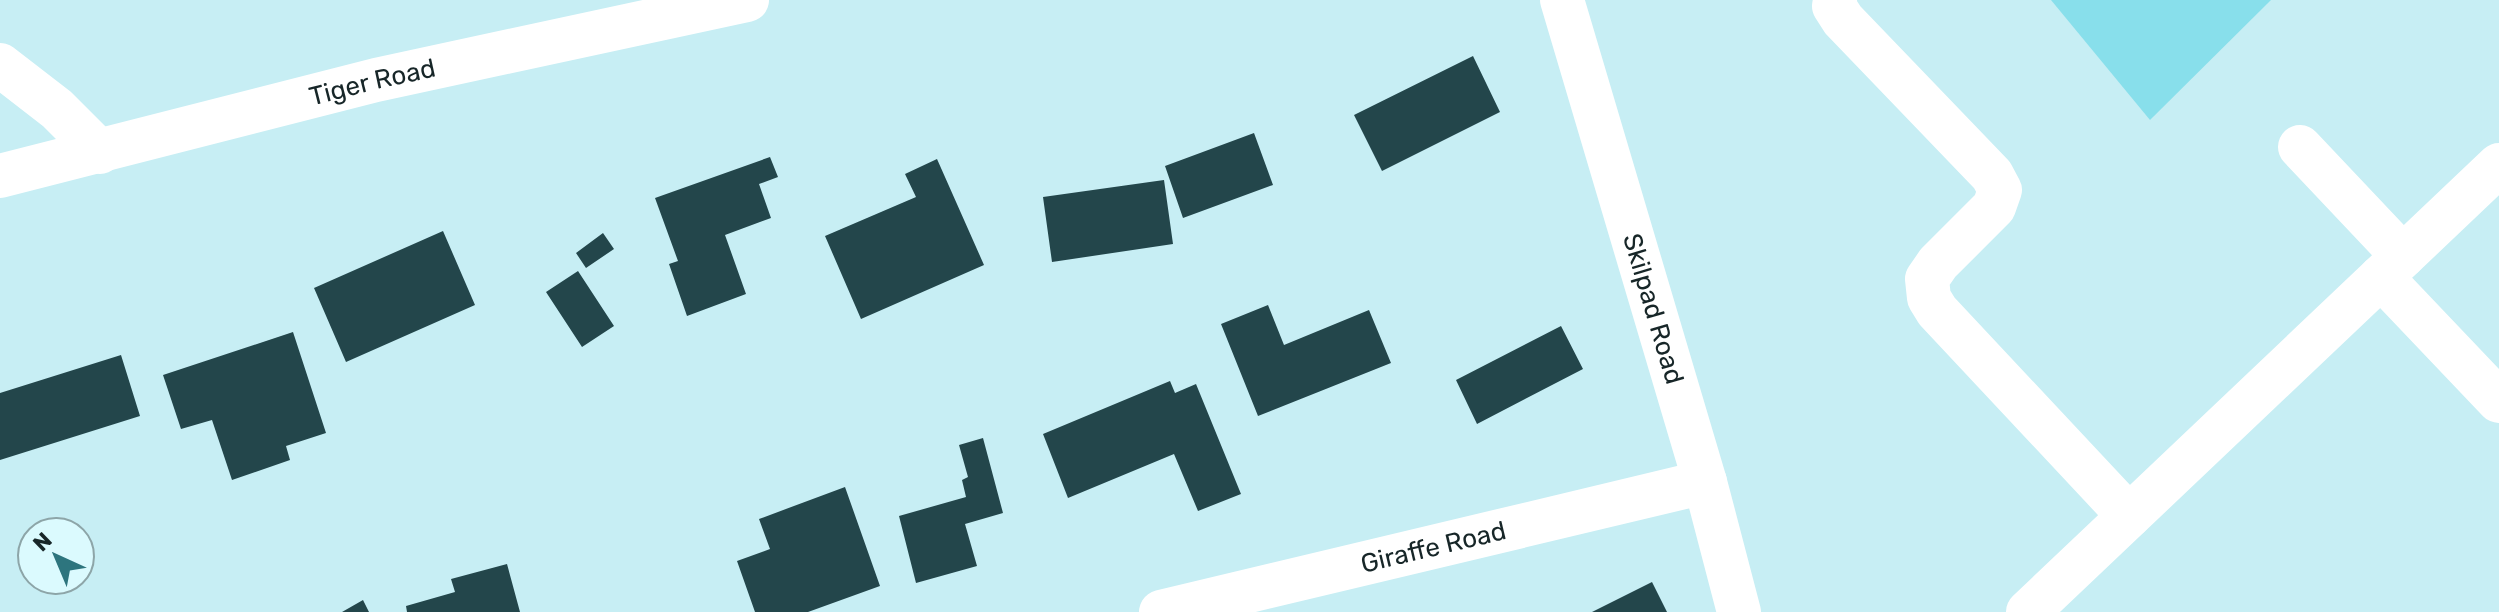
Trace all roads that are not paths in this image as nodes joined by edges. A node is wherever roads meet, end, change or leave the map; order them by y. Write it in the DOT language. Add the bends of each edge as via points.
graph roads {
  1 [pos="747,0"];
  2 [pos="1835,0"];
  3 [pos="1561,2"];
  4 [pos="0,65"];
  5 [pos="2300,147"];
  6 [pos="100,152"];
  7 [pos="2499,165"];
  8 [pos="0,176"];
  9 [pos="2392,266"];
  10 [pos="2499,401"];
  11 [pos="1705,482"];
  12 [pos="2129,516"];
  13 [pos="1161,612"];
  14 [pos="1739,612"];
  15 [pos="2028,612"];
  1 -- 6 [label="street, Tiger Road" via="376,80"];
  2 -- 12 [label="street" via="1843,20 1992,175 2000,190 1994,207 1927,279 1929,298"];
  3 -- 11 [label="street, Skilpad Road"];
  4 -- 6 [label="street" via="57,109"];
  5 -- 9 [label="street"];
  6 -- 8 [label="street, Tiger Road"];
  7 -- 9 [label="street"];
  9 -- 10 [label="street"];
  9 -- 12 [label="street"];
  11 -- 13 [label="street, Giraffe Road"];
  11 -- 14 [label="street, Skilpad Road"];
  12 -- 15 [label="street"];
}
